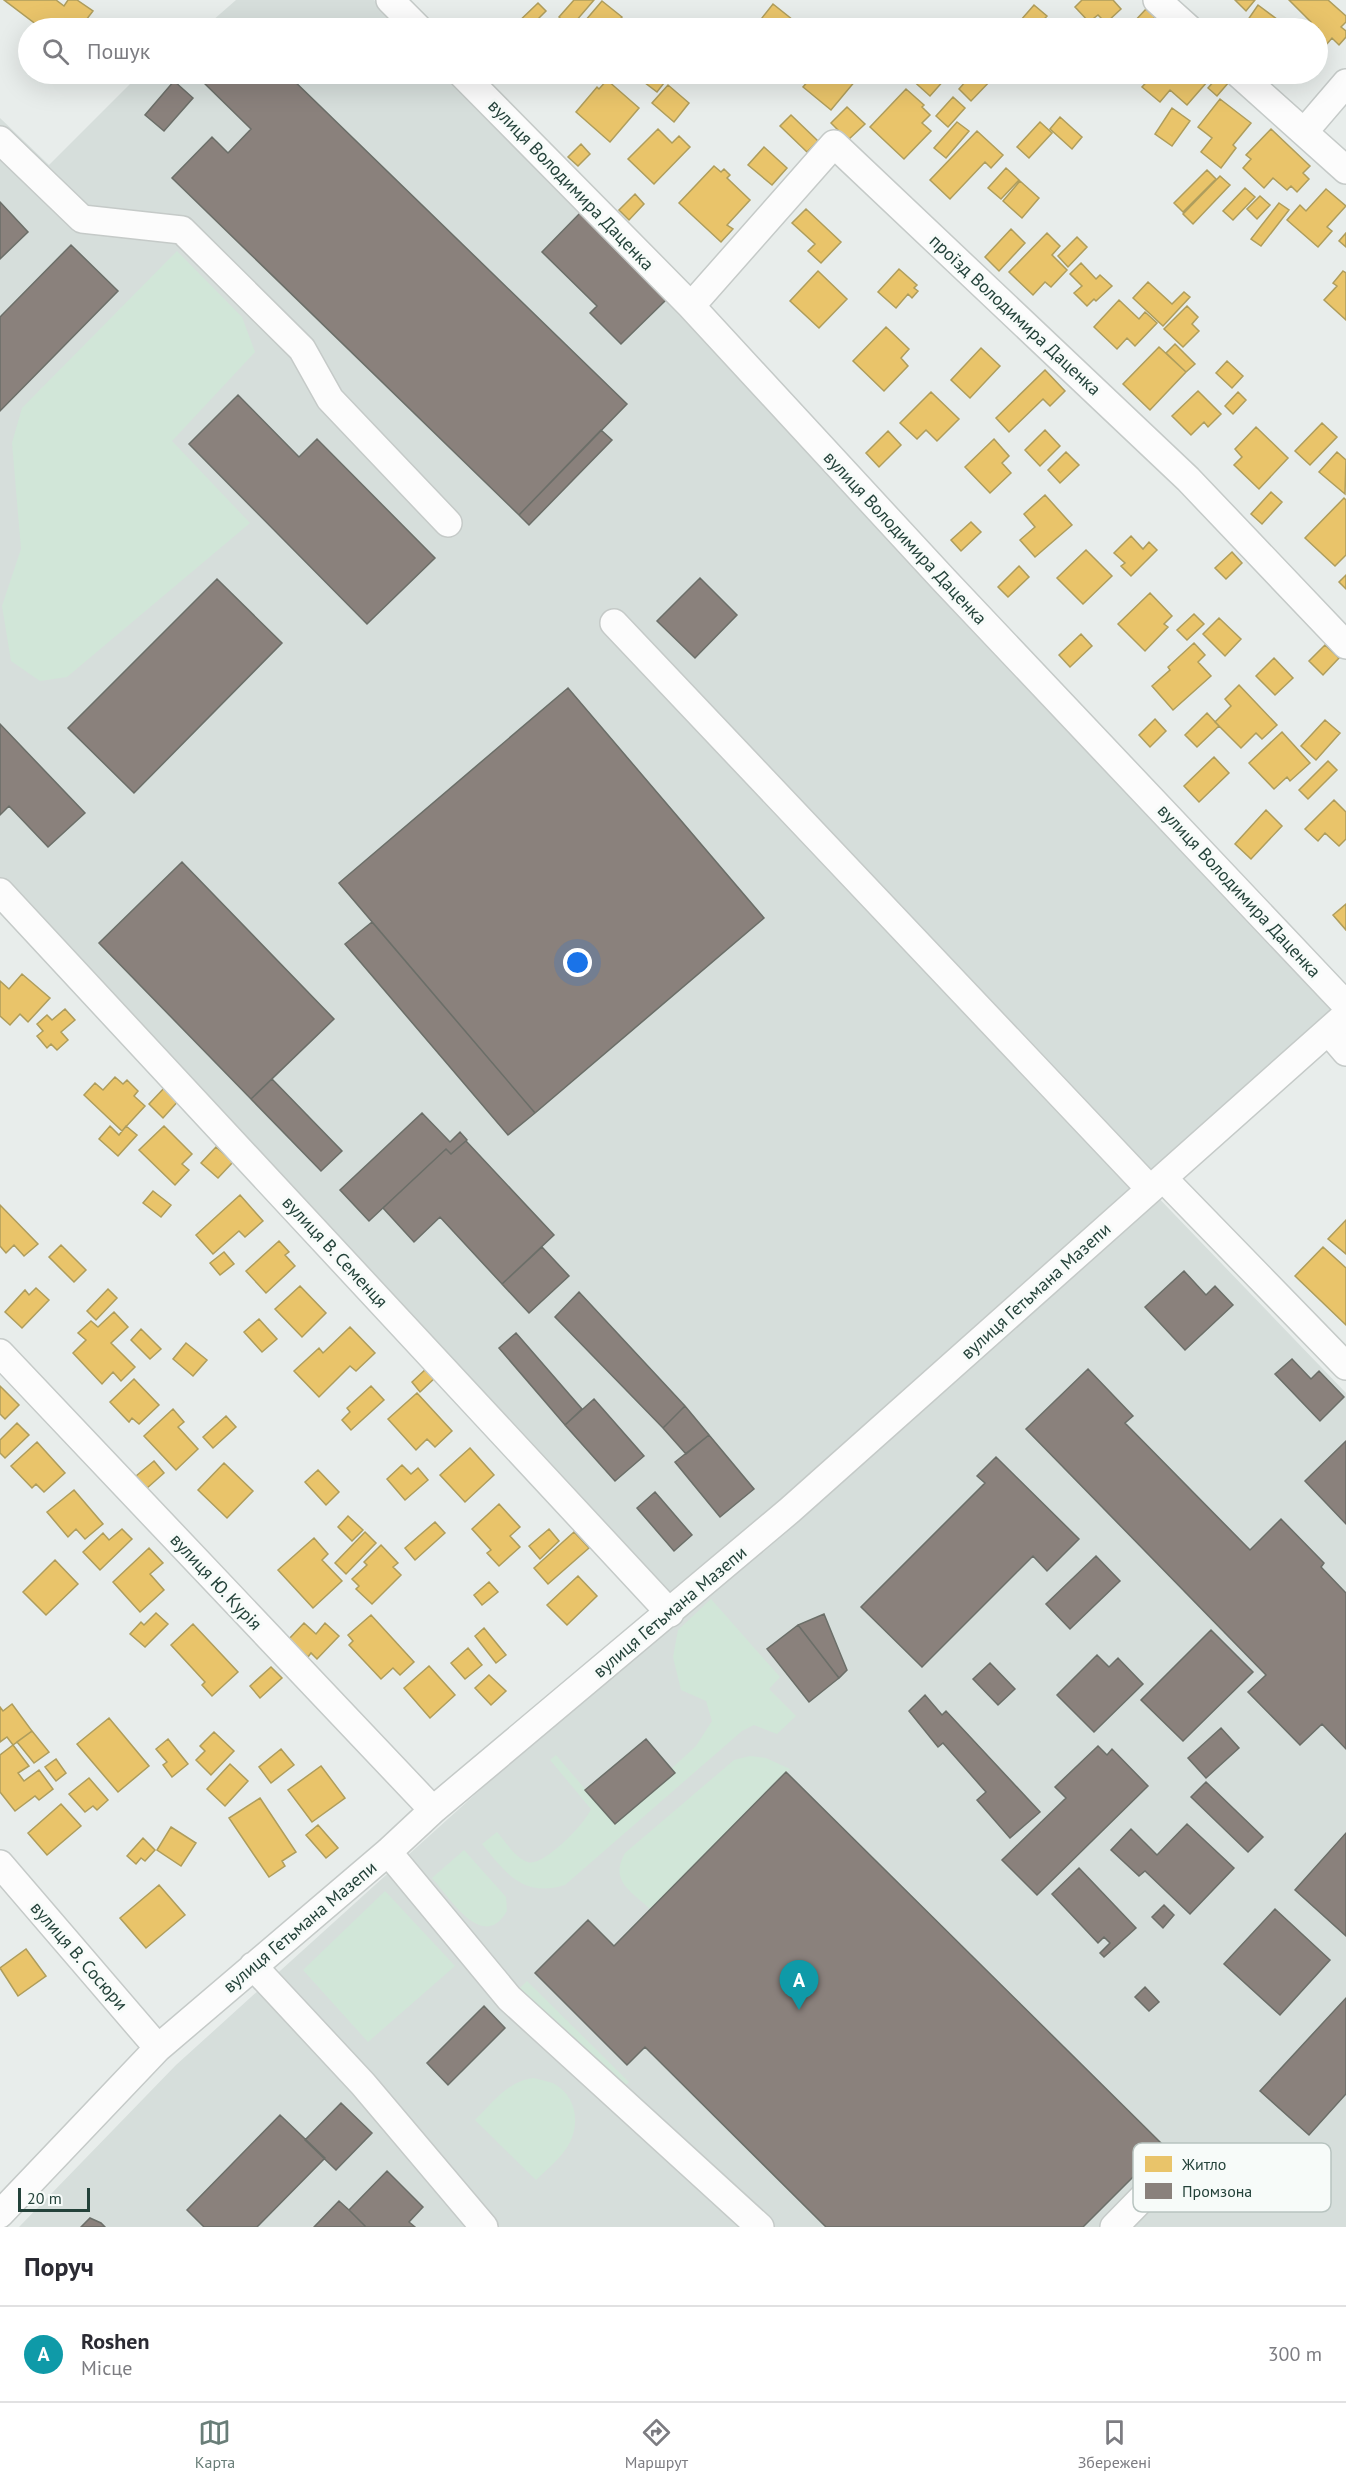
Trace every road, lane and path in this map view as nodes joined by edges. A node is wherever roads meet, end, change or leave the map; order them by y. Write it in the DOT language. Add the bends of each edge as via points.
graph roads {
  1 [pos="390,0"];
  2 [pos="1157,0"];
  3 [pos="408,18"];
  4 [pos="1177,18"];
  5 [pos="1346,82"];
  6 [pos="472,84"];
  7 [pos="1250,84"];
  8 [pos="1304,132"];
  9 [pos="0,140"];
  10 [pos="1346,170"];
  11 [pos="690,306"];
  12 [pos="448,523"];
  13 [pos="614,623"];
  14 [pos="1346,645"];
  15 [pos="0,892"];
  16 [pos="1346,1005"];
  17 [pos="1337,1023"];
  18 [pos="1346,1052"];
  19 [pos="1157,1184"];
  20 [pos="0,1353"];
  21 [pos="1346,1366"];
  22 [pos="670,1613"];
  23 [pos="433,1810"];
  24 [pos="388,1852"];
  25 [pos="0,1864"];
  26 [pos="253,1966"];
  27 [pos="158,2048"];
  28 [pos="1133,2208"];
  29 [pos="0,2214"];
  30 [pos="484,2227"];
  31 [pos="760,2227"];
  32 [pos="1114,2227"];
  1 -- 3 [label="street"];
  2 -- 4 [label="street"];
  5 -- 8 [label="street"];
  6 -- 11 [label="street, вулиця Володимира Даценка"];
  7 -- 8 [label="street"];
  8 -- 10 [label="street"];
  9 -- 12 [label="street" via="82,219 182,230 302,349 330,399"];
  11 -- 14 [label="street, проїзд Володимира Даценка" via="834,144 1188,479"];
  11 -- 16 [label="street, вулиця Володимира Даценка"];
  13 -- 19 [label="street"];
  15 -- 22 [label="street, вулиця В. Семенця"];
  17 -- 18 [label="street"];
  17 -- 19 [label="street, вулиця Гетьмана Мазепи"];
  19 -- 21 [label="street"];
  19 -- 22 [label="street, вулиця Гетьмана Мазепи"];
  20 -- 23 [label="street, вулиця Ю. Курія"];
  22 -- 23 [label="street, вулиця Гетьмана Мазепи"];
  23 -- 24 [label="street, вулиця Гетьмана Мазепи"];
  24 -- 26 [label="street, вулиця Гетьмана Мазепи"];
  24 -- 31 [label="street" via="509,1998"];
  25 -- 27 [label="street, вулиця В. Сосюри"];
  26 -- 27 [label="street, вулиця Гетьмана Мазепи"];
  26 -- 30 [label="street" via="363,2084"];
  27 -- 29 [label="street, вулиця Гетьмана Мазепи"];
  28 -- 32 [label="street"];
}
